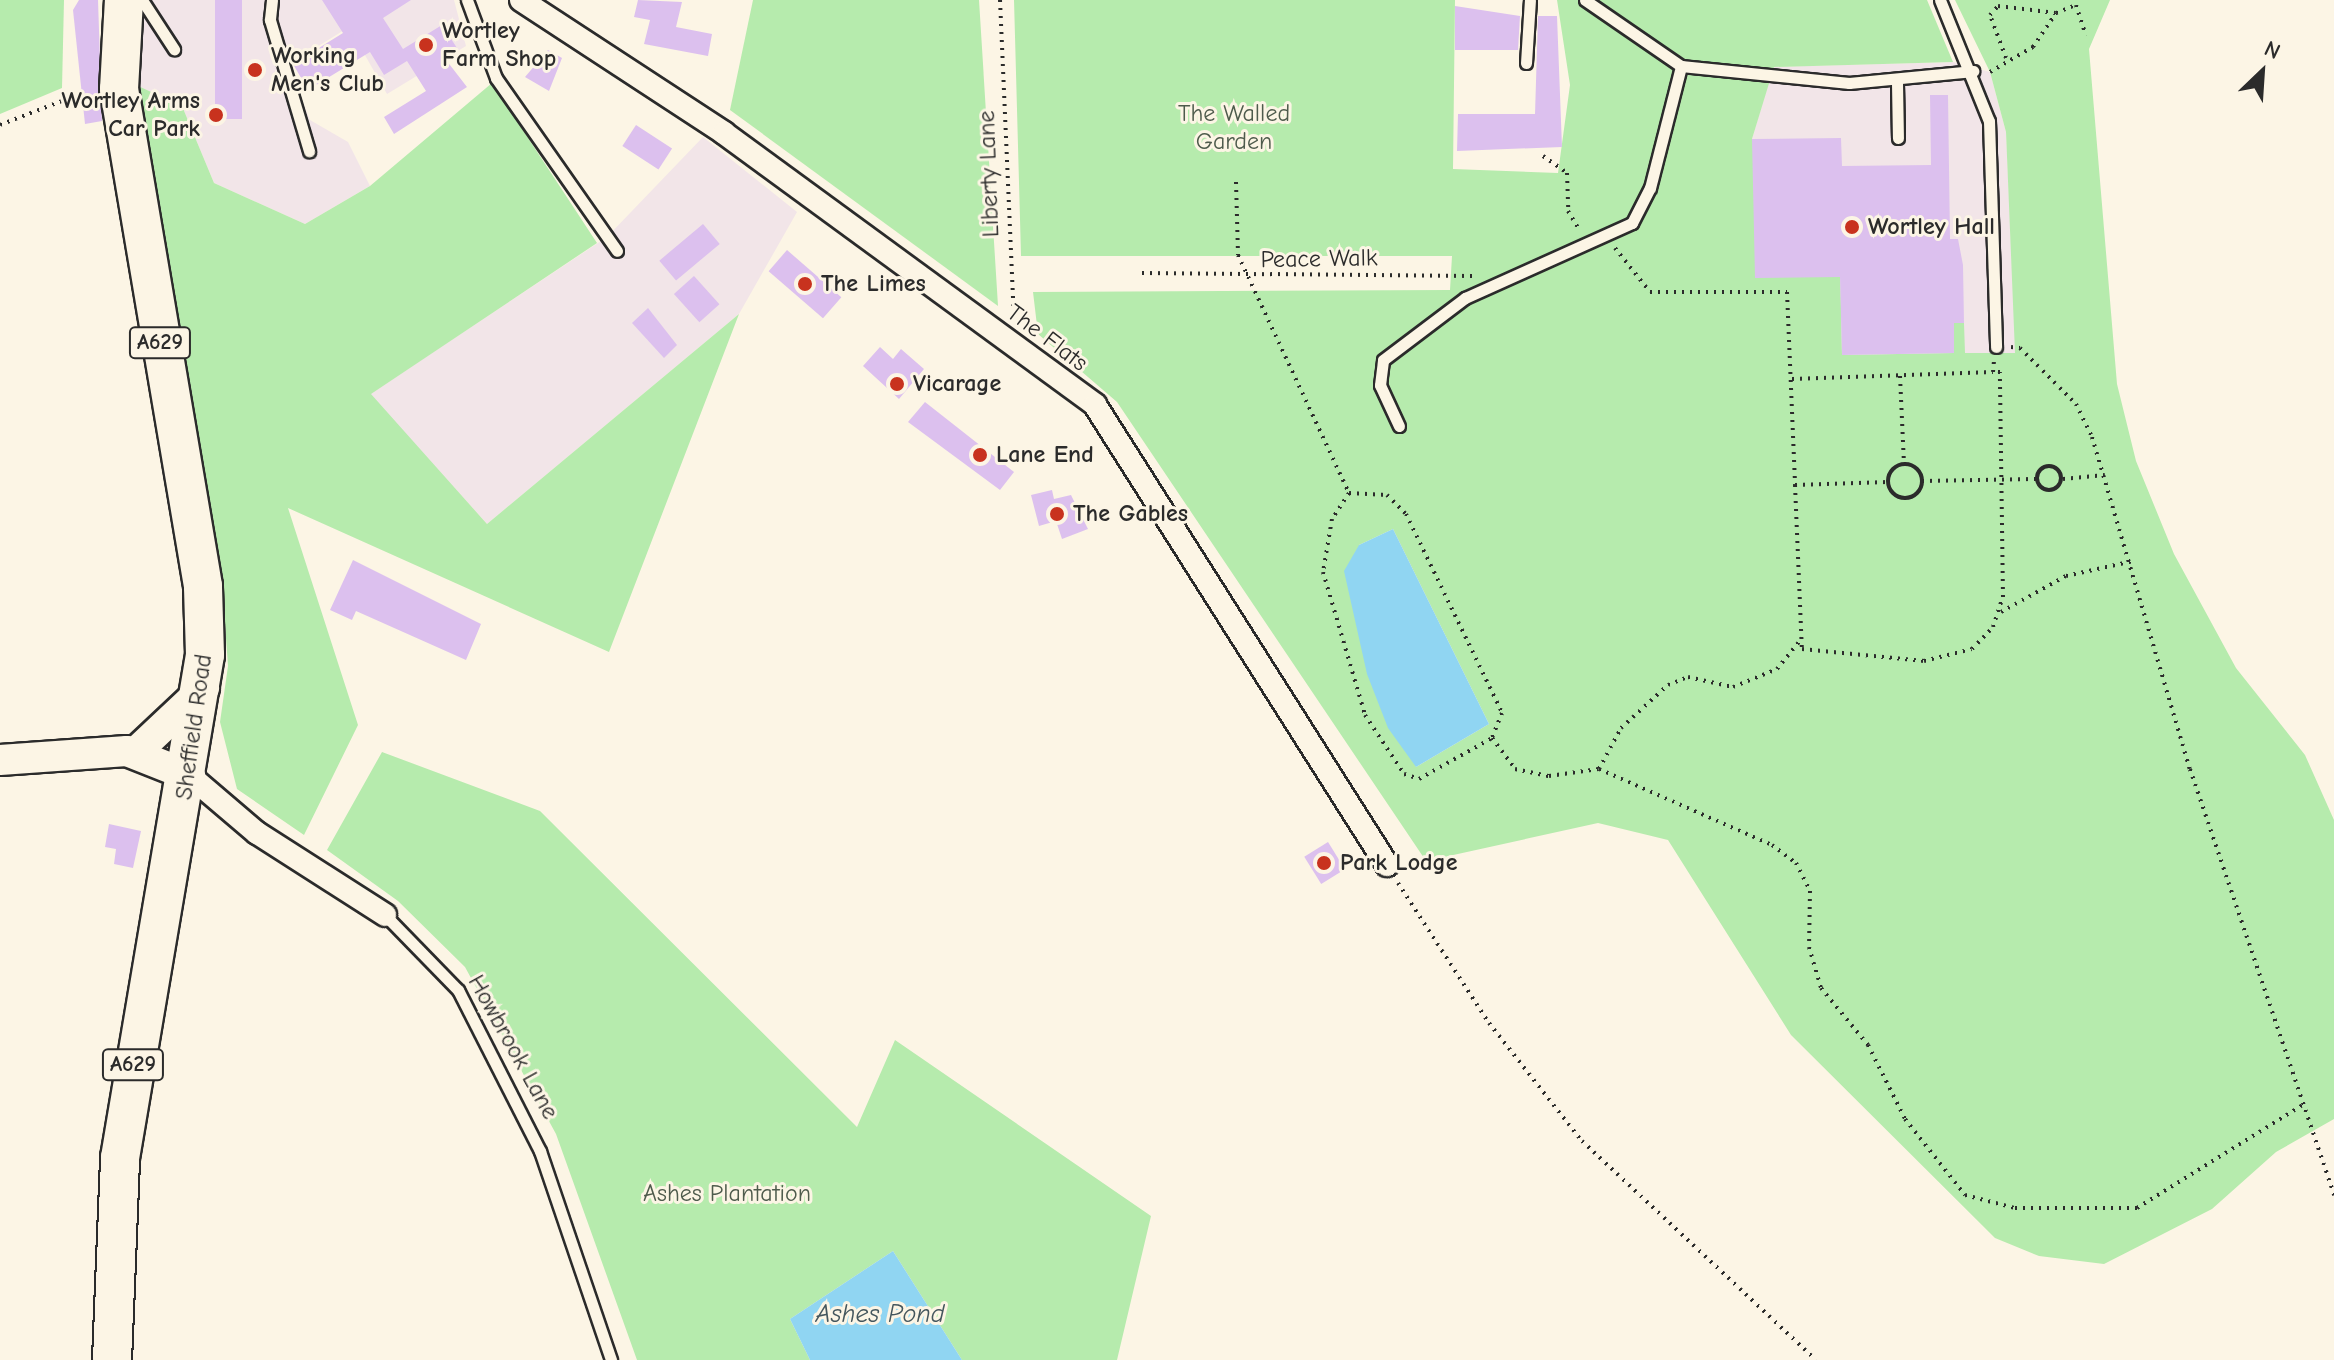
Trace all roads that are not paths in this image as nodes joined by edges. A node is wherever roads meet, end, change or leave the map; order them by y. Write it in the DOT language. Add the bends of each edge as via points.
graph roads {
  1 [pos="124,0"];
  2 [pos="142,0"];
  3 [pos="272,0"];
  4 [pos="467,0"];
  5 [pos="521,0"];
  6 [pos="1530,0"];
  7 [pos="1585,0"];
  8 [pos="1940,0"];
  9 [pos="174,49"];
  10 [pos="1526,63"];
  11 [pos="1681,66"];
  12 [pos="1977,74"];
  13 [pos="1897,83"];
  14 [pos="1898,138"];
  15 [pos="309,151"];
  16 [pos="617,251"];
  17 [pos="1996,347"];
  18 [pos="1399,426"];
  19 [pos="204,688"];
  20 [pos="135,753"];
  21 [pos="0,760"];
  22 [pos="190,776"];
  23 [pos="1387,865"];
  24 [pos="385,915"];
  25 [pos="112,1360"];
  26 [pos="611,1360"];
  1 -- 19 [label="highway, Sheffield Road / A629" via="119,89 203,586"];
  2 -- 9 [label="lane"];
  3 -- 15 [label="lane" via="270,20"];
  4 -- 16 [label="lane" via="496,78"];
  5 -- 23 [label="street, The Flats" via="724,133 1095,405"];
  6 -- 10 [label="lane"];
  7 -- 11 [label="lane"];
  8 -- 12 [label="lane"];
  11 -- 13 [label="lane"];
  11 -- 18 [label="lane" via="1650,188 1632,223 1495,281 1383,360 1380,385"];
  12 -- 13 [label="lane"];
  12 -- 17 [label="lane" via="1989,121"];
  13 -- 14 [label="lane"];
  19 -- 20 [label="street"];
  19 -- 22 [label="highway, Sheffield Road / A629"];
  20 -- 21 [label="street"];
  20 -- 22 [label="street"];
  22 -- 24 [label="street, Howbrook Lane" via="257,833"];
  22 -- 25 [label="highway, Sheffield Road / A629" via="141,1008 122,1146"];
  24 -- 26 [label="lane, Howbrook Lane" via="458,990 540,1151"];
}
